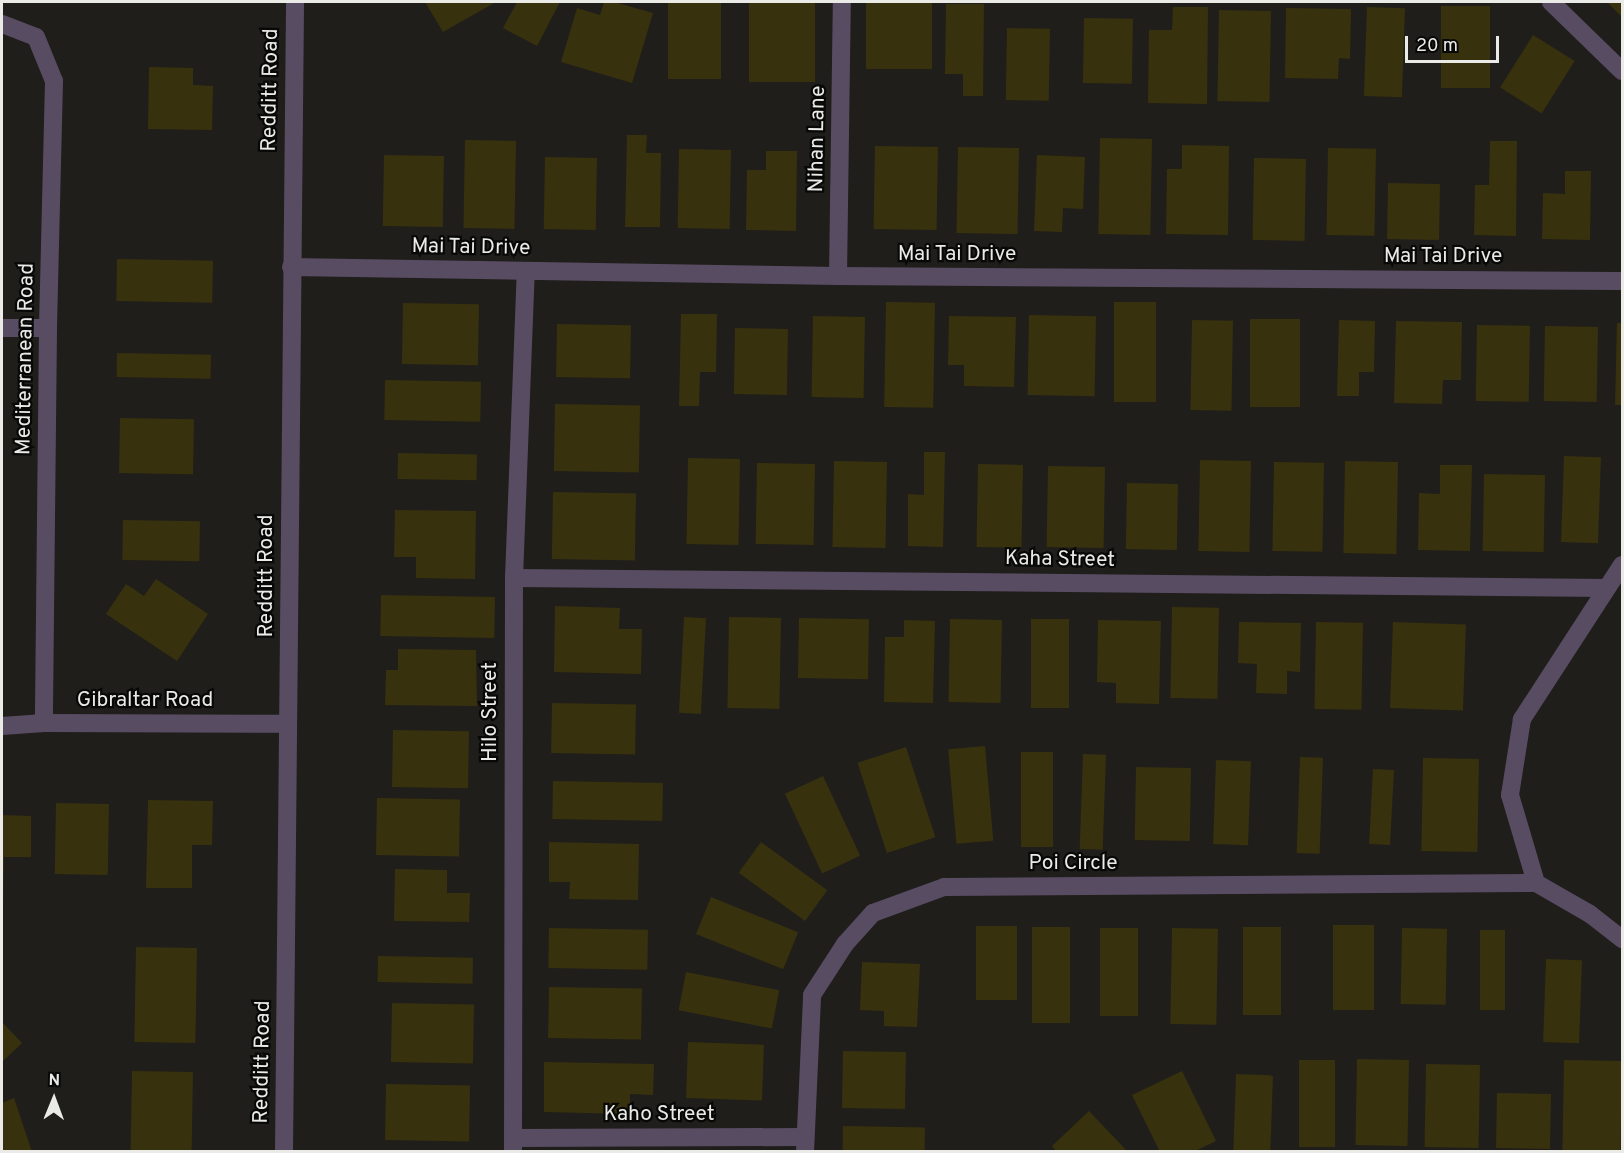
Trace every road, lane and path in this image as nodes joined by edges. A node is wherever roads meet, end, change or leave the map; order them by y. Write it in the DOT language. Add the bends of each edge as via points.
graph roads {
  1 [pos="294,2"];
  2 [pos="842,2"];
  3 [pos="1551,2"];
  4 [pos="2,24"];
  5 [pos="1623,71"];
  6 [pos="291,267"];
  7 [pos="526,272"];
  8 [pos="838,276"];
  9 [pos="1623,281"];
  10 [pos="2,328"];
  11 [pos="48,328"];
  12 [pos="1623,565"];
  13 [pos="514,578"];
  14 [pos="1606,588"];
  15 [pos="44,723"];
  16 [pos="288,724"];
  17 [pos="2,726"];
  18 [pos="1536,883"];
  19 [pos="1623,939"];
  20 [pos="804,1144"];
  21 [pos="513,1145"];
  22 [pos="285,1152"];
  1 -- 6 [label="street, Redditt Road"];
  2 -- 8 [label="street, Nihan Lane"];
  3 -- 5 [label="street"];
  4 -- 11 [label="street, Mediterranean Road" via="36,37 54,81"];
  6 -- 7 [label="street, Mai Tai Drive"];
  6 -- 16 [label="street, Redditt Road"];
  7 -- 8 [label="street, Mai Tai Drive"];
  7 -- 13 [label="street, Hilo Street"];
  8 -- 9 [label="street, Mai Tai Drive"];
  10 -- 11 [label="street"];
  11 -- 15 [label="street, Mediterranean Road"];
  12 -- 14 [label="street"];
  13 -- 14 [label="street, Kaha Street"];
  13 -- 21 [label="street, Hilo Street"];
  14 -- 18 [label="street" via="1522,719 1510,795"];
  15 -- 16 [label="street, Gibraltar Road"];
  15 -- 17 [label="street, Gibraltar Road"];
  16 -- 22 [label="street, Redditt Road"];
  18 -- 19 [label="street" via="1590,914"];
  18 -- 20 [label="street, Poi Circle" via="944,887 873,913 845,944 812,995"];
  20 -- 21 [label="street, Kaho Street"];
}
